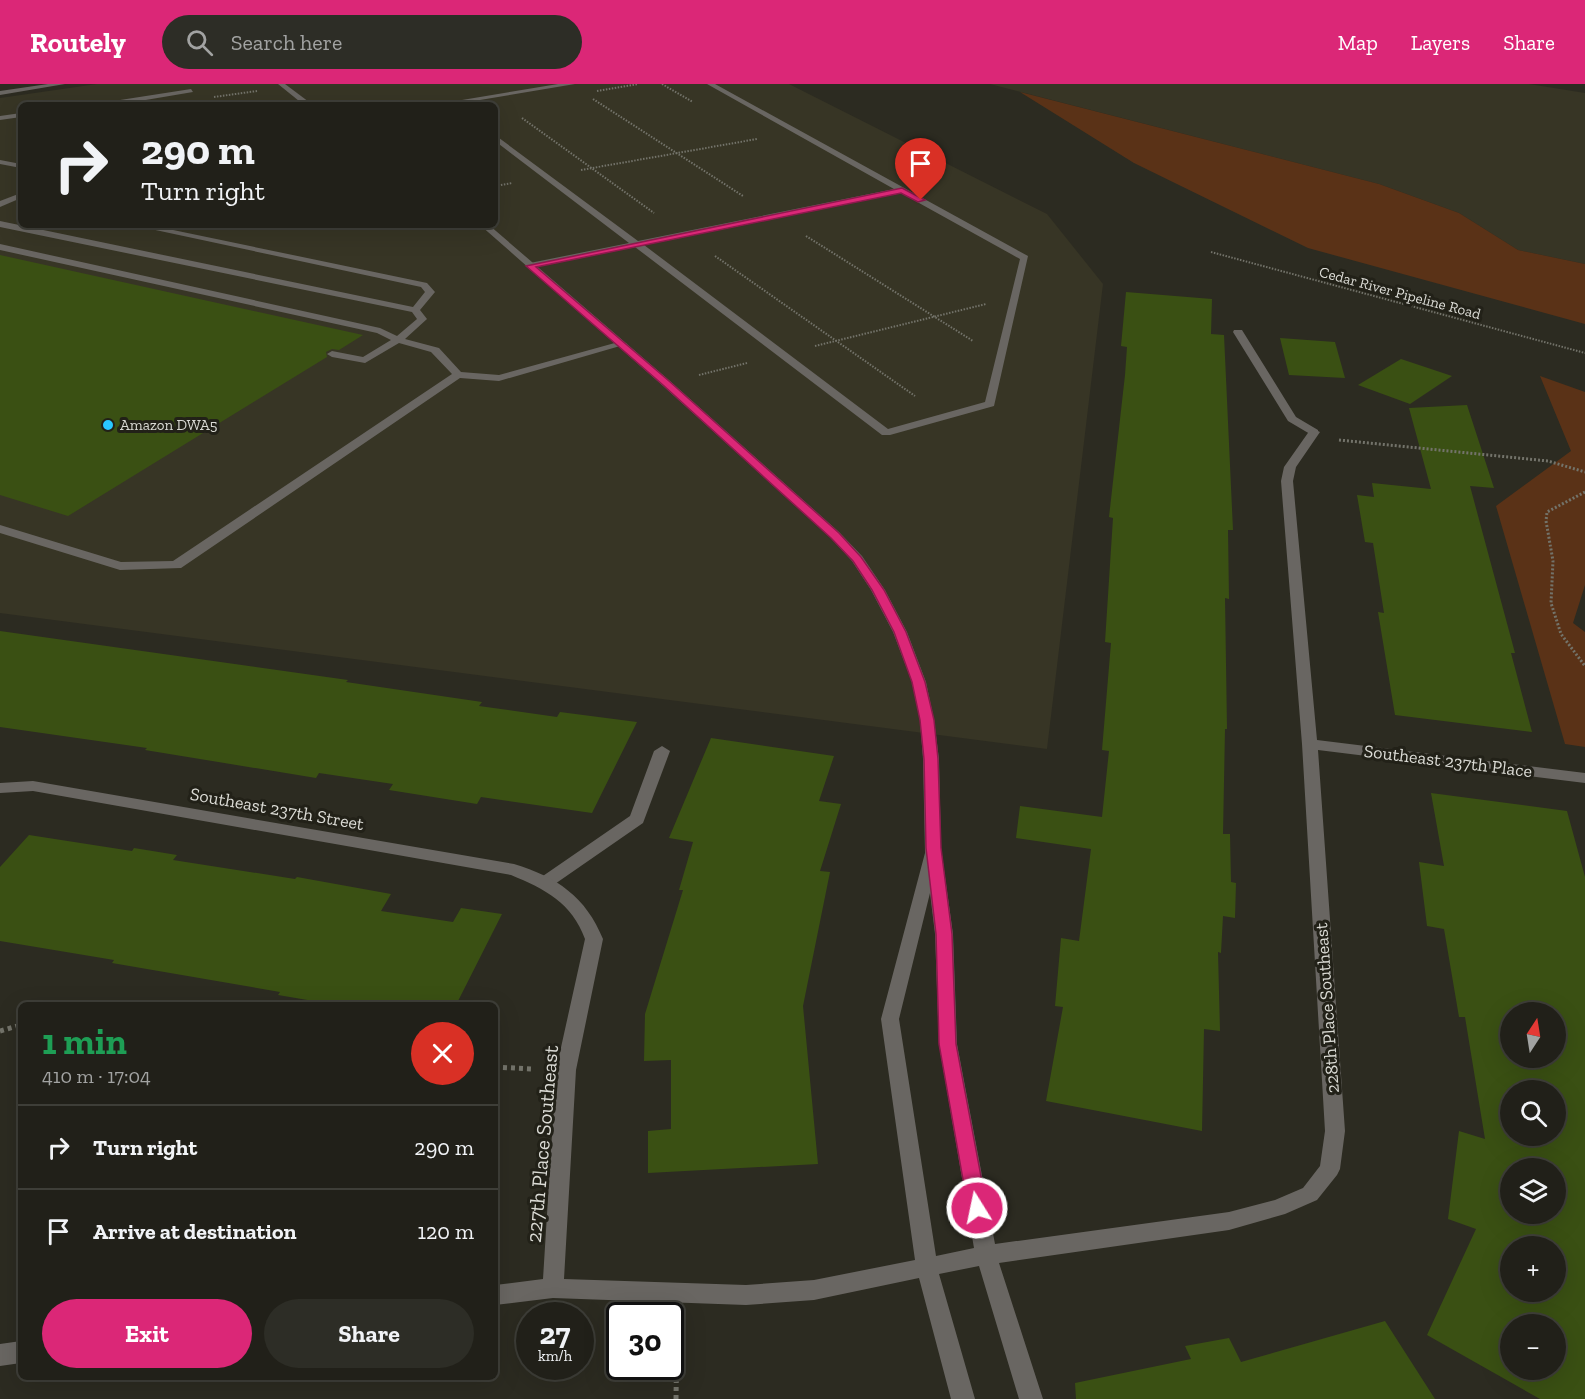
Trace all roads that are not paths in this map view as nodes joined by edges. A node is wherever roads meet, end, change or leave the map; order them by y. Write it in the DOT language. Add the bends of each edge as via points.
graph roads {
  1 [pos="62,84"];
  2 [pos="572,84"];
  3 [pos="710,84"];
  4 [pos="283,85"];
  5 [pos="191,91"];
  6 [pos="0,93"];
  7 [pos="123,102"];
  8 [pos="305,102"];
  9 [pos="464,102"];
  10 [pos="18,115"];
  11 [pos="0,118"];
  12 [pos="498,138"];
  13 [pos="0,162"];
  14 [pos="18,165"];
  15 [pos="902,190"];
  16 [pos="16,200"];
  17 [pos="0,204"];
  18 [pos="0,224"];
  19 [pos="18,228"];
  20 [pos="19,228"];
  21 [pos="150,228"];
  22 [pos="487,228"];
  23 [pos="636,243"];
  24 [pos="0,247"];
  25 [pos="530,266"];
  26 [pos="415,310"];
  27 [pos="1238,332"];
  28 [pos="398,340"];
  29 [pos="622,344"];
  30 [pos="332,354"];
  31 [pos="458,375"];
  32 [pos="0,529"];
  33 [pos="1310,744"];
  34 [pos="662,752"];
  35 [pos="1585,778"];
  36 [pos="0,788"];
  37 [pos="933,848"];
  38 [pos="546,882"];
  39 [pos="986,1255"];
  40 [pos="927,1268"];
  41 [pos="553,1288"];
  42 [pos="498,1295"];
  43 [pos="18,1352"];
  44 [pos="0,1355"];
  45 [pos="963,1399"];
  46 [pos="1031,1399"];
  1 -- 6 [label="street"];
  2 -- 9 [label="street"];
  3 -- 15 [label="street"];
  4 -- 8 [label="street"];
  5 -- 7 [label="street"];
  10 -- 11 [label="street"];
  12 -- 23 [label="street"];
  13 -- 14 [label="street"];
  15 -- 23 [label="street"];
  15 -- 23 [label="street" via="1025,258 990,404 886,433"];
  16 -- 17 [label="street"];
  18 -- 19 [label="street"];
  20 -- 26 [label="street"];
  21 -- 26 [label="street" via="424,285 430,292"];
  22 -- 25 [label="street"];
  23 -- 25 [label="street"];
  24 -- 28 [label="street" via="380,332"];
  25 -- 29 [label="street"];
  26 -- 28 [label="street" via="422,319"];
  27 -- 33 [label="street, 228th Place Southeast" via="1292,418 1314,432 1290,466 1287,481"];
  28 -- 30 [label="street" via="365,360"];
  28 -- 31 [label="street" via="435,350"];
  29 -- 31 [label="street" via="499,378"];
  29 -- 37 [label="street" via="835,535 878,590 919,682 931,759"];
  31 -- 32 [label="street" via="176,565 120,566"];
  33 -- 35 [label="street, Southeast 237th Place"];
  33 -- 39 [label="street, 228th Place Southeast" via="1335,1131 1329,1169 1310,1194 1278,1208 1229,1221"];
  34 -- 38 [label="street" via="637,819"];
  36 -- 38 [label="street, Southeast 237th Street" via="45,788 514,870"];
  37 -- 39 [label="street" via="944,934 948,1044"];
  37 -- 40 [label="street" via="890,1019"];
  38 -- 41 [label="street, 227th Place Southeast" via="576,904 589,922 594,939 566,1070"];
  39 -- 40 [label="street, 228th Place Southeast"];
  39 -- 46 [label="street"];
  40 -- 41 [label="street" via="814,1290 746,1295"];
  40 -- 45 [label="street"];
  41 -- 42 [label="street"];
  43 -- 44 [label="street"];
}
